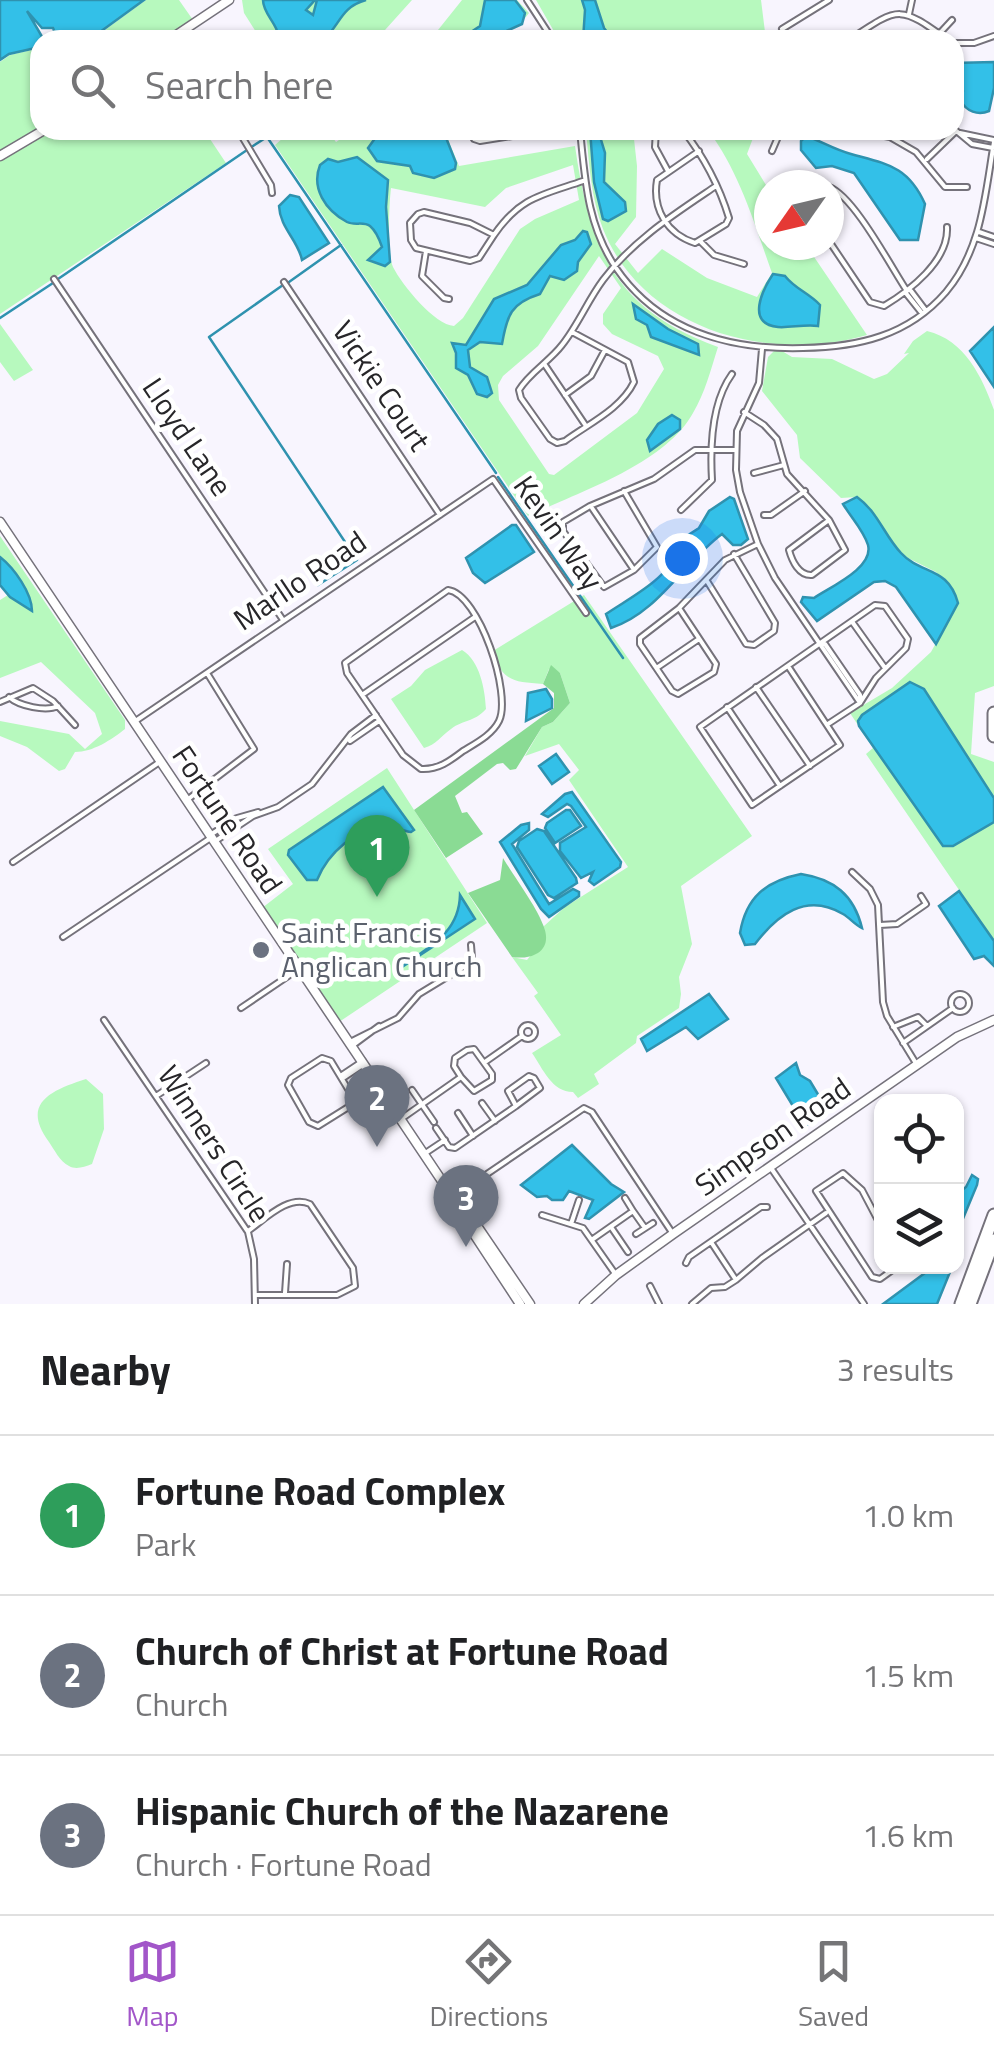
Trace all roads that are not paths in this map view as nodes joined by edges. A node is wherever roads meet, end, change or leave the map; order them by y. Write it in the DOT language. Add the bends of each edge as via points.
graph roads {
  1 [pos="228,0"];
  2 [pos="527,0"];
  3 [pos="830,0"];
  4 [pos="912,0"];
  5 [pos="909,14"];
  6 [pos="952,20"];
  7 [pos="782,29"];
  8 [pos="186,30"];
  9 [pos="546,30"];
  10 [pos="864,30"];
  11 [pos="934,30"];
  12 [pos="943,30"];
  13 [pos="994,36"];
  14 [pos="964,43"];
  15 [pos="964,137"];
  16 [pos="30,138"];
  17 [pos="244,140"];
  18 [pos="581,140"];
  19 [pos="655,140"];
  20 [pos="691,140"];
  21 [pos="777,140"];
  22 [pos="895,140"];
  23 [pos="945,140"];
  24 [pos="994,144"];
  25 [pos="772,150"];
  26 [pos="700,151"];
  27 [pos="0,156"];
  28 [pos="926,160"];
  29 [pos="668,172"];
  30 [pos="583,181"];
  31 [pos="716,186"];
  32 [pos="967,187"];
  33 [pos="272,193"];
  34 [pos="844,198"];
  35 [pos="664,220"];
  36 [pos="946,228"];
  37 [pos="494,235"];
  38 [pos="978,235"];
  39 [pos="994,240"];
  40 [pos="701,242"];
  41 [pos="426,251"];
  42 [pos="842,260"];
  43 [pos="744,264"];
  44 [pos="616,267"];
  45 [pos="54,279"];
  46 [pos="284,282"];
  47 [pos="907,291"];
  48 [pos="449,299"];
  49 [pos="925,312"];
  50 [pos="572,332"];
  51 [pos="762,349"];
  52 [pos="606,350"];
  53 [pos="546,365"];
  54 [pos="732,374"];
  55 [pos="565,396"];
  56 [pos="744,412"];
  57 [pos="586,426"];
  58 [pos="711,450"];
  59 [pos="736,450"];
  60 [pos="784,465"];
  61 [pos="754,473"];
  62 [pos="493,479"];
  63 [pos="624,490"];
  64 [pos="805,491"];
  65 [pos="590,506"];
  66 [pos="682,510"];
  67 [pos="440,515"];
  68 [pos="764,515"];
  69 [pos="829,520"];
  70 [pos="0,522"];
  71 [pos="758,544"];
  72 [pos="734,554"];
  73 [pos="634,570"];
  74 [pos="706,579"];
  75 [pos="679,608"];
  76 [pos="586,612"];
  77 [pos="475,616"];
  78 [pos="282,620"];
  79 [pos="852,622"];
  80 [pos="700,638"];
  81 [pos="819,644"];
  82 [pos="788,666"];
  83 [pos="656,668"];
  84 [pos="885,668"];
  85 [pos="207,672"];
  86 [pos="756,687"];
  87 [pos="362,695"];
  88 [pos="9,697"];
  89 [pos="0,702"];
  90 [pos="860,703"];
  91 [pos="58,706"];
  92 [pos="726,707"];
  93 [pos="994,713"];
  94 [pos="377,718"];
  95 [pos="134,722"];
  96 [pos="828,724"];
  97 [pos="74,726"];
  98 [pos="994,736"];
  99 [pos="161,761"];
  100 [pos="810,767"];
  101 [pos="423,769"];
  102 [pos="421,777"];
  103 [pos="781,787"];
  104 [pos="187,800"];
  105 [pos="212,837"];
  106 [pos="13,862"];
  107 [pos="852,872"];
  108 [pos="922,896"];
  109 [pos="880,925"];
  110 [pos="63,937"];
  111 [pos="471,945"];
  112 [pos="300,968"];
  113 [pos="241,1008"];
  114 [pos="953,1008"];
  115 [pos="104,1020"];
  116 [pos="994,1020"];
  117 [pos="927,1026"];
  118 [pos="894,1027"];
  119 [pos="522,1036"];
  120 [pos="903,1043"];
  121 [pos="351,1044"];
  122 [pos="364,1062"];
  123 [pos="484,1062"];
  124 [pos="206,1063"];
  125 [pos="916,1066"];
  126 [pos="342,1077"];
  127 [pos="460,1077"];
  128 [pos="412,1090"];
  129 [pos="156,1096"];
  130 [pos="482,1103"];
  131 [pos="422,1104"];
  132 [pos="516,1106"];
  133 [pos="458,1113"];
  134 [pos="401,1119"];
  135 [pos="495,1121"];
  136 [pos="473,1136"];
  137 [pos="444,1140"];
  138 [pos="424,1154"];
  139 [pos="770,1166"];
  140 [pos="452,1196"];
  141 [pos="625,1198"];
  142 [pos="578,1200"];
  143 [pos="767,1206"];
  144 [pos="633,1210"];
  145 [pos="828,1212"];
  146 [pos="874,1213"];
  147 [pos="542,1215"];
  148 [pos="994,1215"];
  149 [pos="653,1223"];
  150 [pos="571,1224"];
  151 [pos="811,1225"];
  152 [pos="610,1226"];
  153 [pos="645,1228"];
  154 [pos="248,1232"];
  155 [pos="636,1234"];
  156 [pos="673,1234"];
  157 [pos="593,1239"];
  158 [pos="994,1240"];
  159 [pos="711,1242"];
  160 [pos="628,1252"];
  161 [pos="686,1263"];
  162 [pos="286,1264"];
  163 [pos="887,1274"];
  164 [pos="616,1275"];
  165 [pos="736,1280"];
  166 [pos="354,1286"];
  167 [pos="650,1286"];
  168 [pos="366,1292"];
  169 [pos="284,1294"];
  170 [pos="254,1295"];
  171 [pos="255,1304"];
  172 [pos="520,1304"];
  173 [pos="530,1304"];
  174 [pos="584,1304"];
  175 [pos="659,1304"];
  176 [pos="692,1304"];
  177 [pos="864,1304"];
  178 [pos="961,1304"];
  179 [pos="970,1304"];
  1 -- 8 [label="street"];
  2 -- 9 [label="street"];
  3 -- 7 [label="street"];
  4 -- 5 [label="street"];
  5 -- 10 [label="street" via="882,18"];
  5 -- 11 [label="street"];
  6 -- 12 [label="street"];
  13 -- 14 [label="street"];
  15 -- 24 [label="street"];
  16 -- 27 [label="street"];
  17 -- 33 [label="street"];
  18 -- 30 [label="street"];
  19 -- 29 [label="street"];
  20 -- 26 [label="street"];
  21 -- 25 [label="street"];
  22 -- 28 [label="street"];
  23 -- 28 [label="street"];
  24 -- 38 [label="street"];
  26 -- 29 [label="street"];
  26 -- 31 [label="street"];
  28 -- 32 [label="street" via="945,187"];
  29 -- 35 [label="street" via="654,194"];
  30 -- 37 [label="street" via="525,200"];
  30 -- 44 [label="street"];
  31 -- 35 [label="street"];
  31 -- 40 [label="street" via="728,221"];
  34 -- 47 [label="street"];
  35 -- 40 [label="street" via="675,234"];
  35 -- 44 [label="street"];
  36 -- 47 [label="street" via="940,252"];
  37 -- 41 [label="street" via="476,260"];
  37 -- 41 [label="street" via="424,212 410,223 410,240"];
  38 -- 39 [label="street"];
  38 -- 49 [label="street" via="948,290"];
  40 -- 43 [label="street" via="714,255"];
  41 -- 48 [label="street" via="422,276"];
  42 -- 47 [label="street" via="874,306"];
  44 -- 50 [label="street"];
  44 -- 51 [label="street" via="676,322"];
  45 -- 78 [label="street, Lloyd Lane"];
  46 -- 67 [label="street, Vickie Court"];
  47 -- 49 [label="street"];
  49 -- 51 [label="street" via="860,344"];
  50 -- 52 [label="street"];
  50 -- 53 [label="street"];
  51 -- 56 [label="street" via="760,382"];
  52 -- 55 [label="street" via="592,376"];
  52 -- 57 [label="street" via="628,362 634,382 622,400"];
  53 -- 55 [label="street"];
  53 -- 57 [label="street" via="522,384 521,398 557,443"];
  54 -- 58 [label="street" via="714,420"];
  55 -- 57 [label="street"];
  56 -- 59 [label="street"];
  56 -- 60 [label="street" via="777,439"];
  58 -- 59 [label="street"];
  58 -- 63 [label="street" via="696,450"];
  58 -- 66 [label="street" via="712,480"];
  59 -- 71 [label="street" via="740,492"];
  60 -- 61 [label="street"];
  60 -- 64 [label="street"];
  62 -- 67 [label="street, Marllo Road"];
  62 -- 76 [label="street, Kevin Way"];
  63 -- 65 [label="street"];
  63 -- 73 [label="street" via="657,543"];
  64 -- 68 [label="street"];
  64 -- 69 [label="street"];
  65 -- 73 [label="street"];
  65 -- 73 [label="street" via="562,527 600,584 610,587"];
  67 -- 78 [label="street, Marllo Road"];
  69 -- 69 [label="street" via="846,550 806,576 790,550"];
  70 -- 95 [label="street, Fortune Road"];
  71 -- 72 [label="street"];
  71 -- 81 [label="street"];
  72 -- 74 [label="street"];
  72 -- 74 [label="street" via="774,631 746,644"];
  74 -- 75 [label="street"];
  75 -- 80 [label="street"];
  75 -- 83 [label="street" via="640,638"];
  77 -- 87 [label="street"];
  77 -- 87 [label="street" via="460,594 448,590 350,658 345,668"];
  77 -- 101 [label="street" via="500,676 501,716 488,734 445,764"];
  78 -- 85 [label="street, Marllo Road"];
  79 -- 81 [label="street"];
  79 -- 84 [label="street"];
  79 -- 84 [label="street" via="875,605 885,606 908,644"];
  80 -- 83 [label="street"];
  80 -- 83 [label="street" via="714,672 678,694"];
  81 -- 82 [label="street"];
  81 -- 90 [label="street"];
  82 -- 86 [label="street"];
  82 -- 96 [label="street"];
  84 -- 90 [label="street"];
  85 -- 95 [label="street, Marllo Road"];
  85 -- 104 [label="street" via="254,749"];
  86 -- 92 [label="street"];
  86 -- 100 [label="street"];
  87 -- 94 [label="street"];
  88 -- 89 [label="street"];
  88 -- 91 [label="street" via="19,704"];
  88 -- 91 [label="street" via="33,688"];
  90 -- 96 [label="street"];
  91 -- 97 [label="street"];
  92 -- 103 [label="street"];
  92 -- 103 [label="street" via="700,731 739,789 752,805"];
  93 -- 98 [label="highway"];
  94 -- 101 [label="street" via="406,759"];
  94 -- 105 [label="street" via="355,730 316,781"];
  95 -- 99 [label="street, Fortune Road"];
  96 -- 100 [label="street" via="840,745"];
  99 -- 104 [label="street, Fortune Road"];
  99 -- 106 [label="street"];
  100 -- 103 [label="street"];
  101 -- 102 [label="street"];
  104 -- 105 [label="street, Fortune Road"];
  105 -- 110 [label="street"];
  105 -- 112 [label="street, Fortune Road"];
  107 -- 109 [label="street" via="874,896"];
  108 -- 109 [label="street" via="926,904 897,924"];
  109 -- 118 [label="street" via="883,1002"];
  111 -- 121 [label="street" via="466,966"];
  112 -- 113 [label="street"];
  112 -- 121 [label="street, Fortune Road"];
  114 -- 117 [label="street"];
  115 -- 129 [label="street, Winners Circle"];
  116 -- 125 [label="street, Simpson Road" via="957,1036"];
  117 -- 118 [label="street" via="913,1017"];
  117 -- 120 [label="street"];
  118 -- 120 [label="street"];
  119 -- 123 [label="street"];
  120 -- 125 [label="street"];
  121 -- 122 [label="street, Fortune Road"];
  122 -- 126 [label="street"];
  122 -- 134 [label="street, Fortune Road"];
  123 -- 127 [label="street" via="467,1050 455,1058"];
  123 -- 127 [label="street" via="492,1080 479,1090"];
  124 -- 129 [label="street"];
  125 -- 139 [label="street, Simpson Road"];
  126 -- 126 [label="street" via="352,1104 321,1125 311,1123 289,1080 324,1058"];
  127 -- 131 [label="street"];
  128 -- 131 [label="street"];
  129 -- 154 [label="street, Winners Circle"];
  130 -- 135 [label="street"];
  131 -- 134 [label="street"];
  131 -- 137 [label="street"];
  132 -- 132 [label="street" via="508,1091 534,1078 539,1091"];
  132 -- 135 [label="street"];
  133 -- 136 [label="street"];
  134 -- 138 [label="street, Fortune Road"];
  135 -- 136 [label="street"];
  136 -- 137 [label="street" via="452,1149"];
  137 -- 138 [label="street"];
  138 -- 140 [label="street, Fortune Road"];
  139 -- 151 [label="street"];
  139 -- 156 [label="street, Simpson Road"];
  140 -- 156 [label="street" via="584,1108"];
  140 -- 172 [label="street, Fortune Road"];
  140 -- 173 [label="street, Fortune Road"];
  141 -- 144 [label="street"];
  142 -- 150 [label="street"];
  143 -- 159 [label="street"];
  144 -- 152 [label="street"];
  144 -- 153 [label="street"];
  145 -- 146 [label="street" via="816,1191 843,1173"];
  145 -- 151 [label="street"];
  145 -- 163 [label="street" via="872,1277"];
  147 -- 150 [label="street"];
  148 -- 178 [label="highway"];
  149 -- 153 [label="street"];
  150 -- 157 [label="street"];
  151 -- 165 [label="street"];
  151 -- 177 [label="street"];
  152 -- 157 [label="street"];
  152 -- 160 [label="street"];
  153 -- 155 [label="street"];
  154 -- 166 [label="street" via="304,1200 353,1268"];
  154 -- 170 [label="street, Winners Circle"];
  156 -- 164 [label="street, Simpson Road"];
  157 -- 164 [label="street"];
  158 -- 179 [label="highway"];
  159 -- 161 [label="street"];
  159 -- 165 [label="street"];
  162 -- 169 [label="street"];
  164 -- 174 [label="street, Simpson Road"];
  165 -- 176 [label="street" via="710,1288"];
  166 -- 168 [label="street"];
  166 -- 169 [label="street" via="337,1295"];
  167 -- 175 [label="street"];
  169 -- 170 [label="street"];
  170 -- 171 [label="street, Winners Circle"];
}
